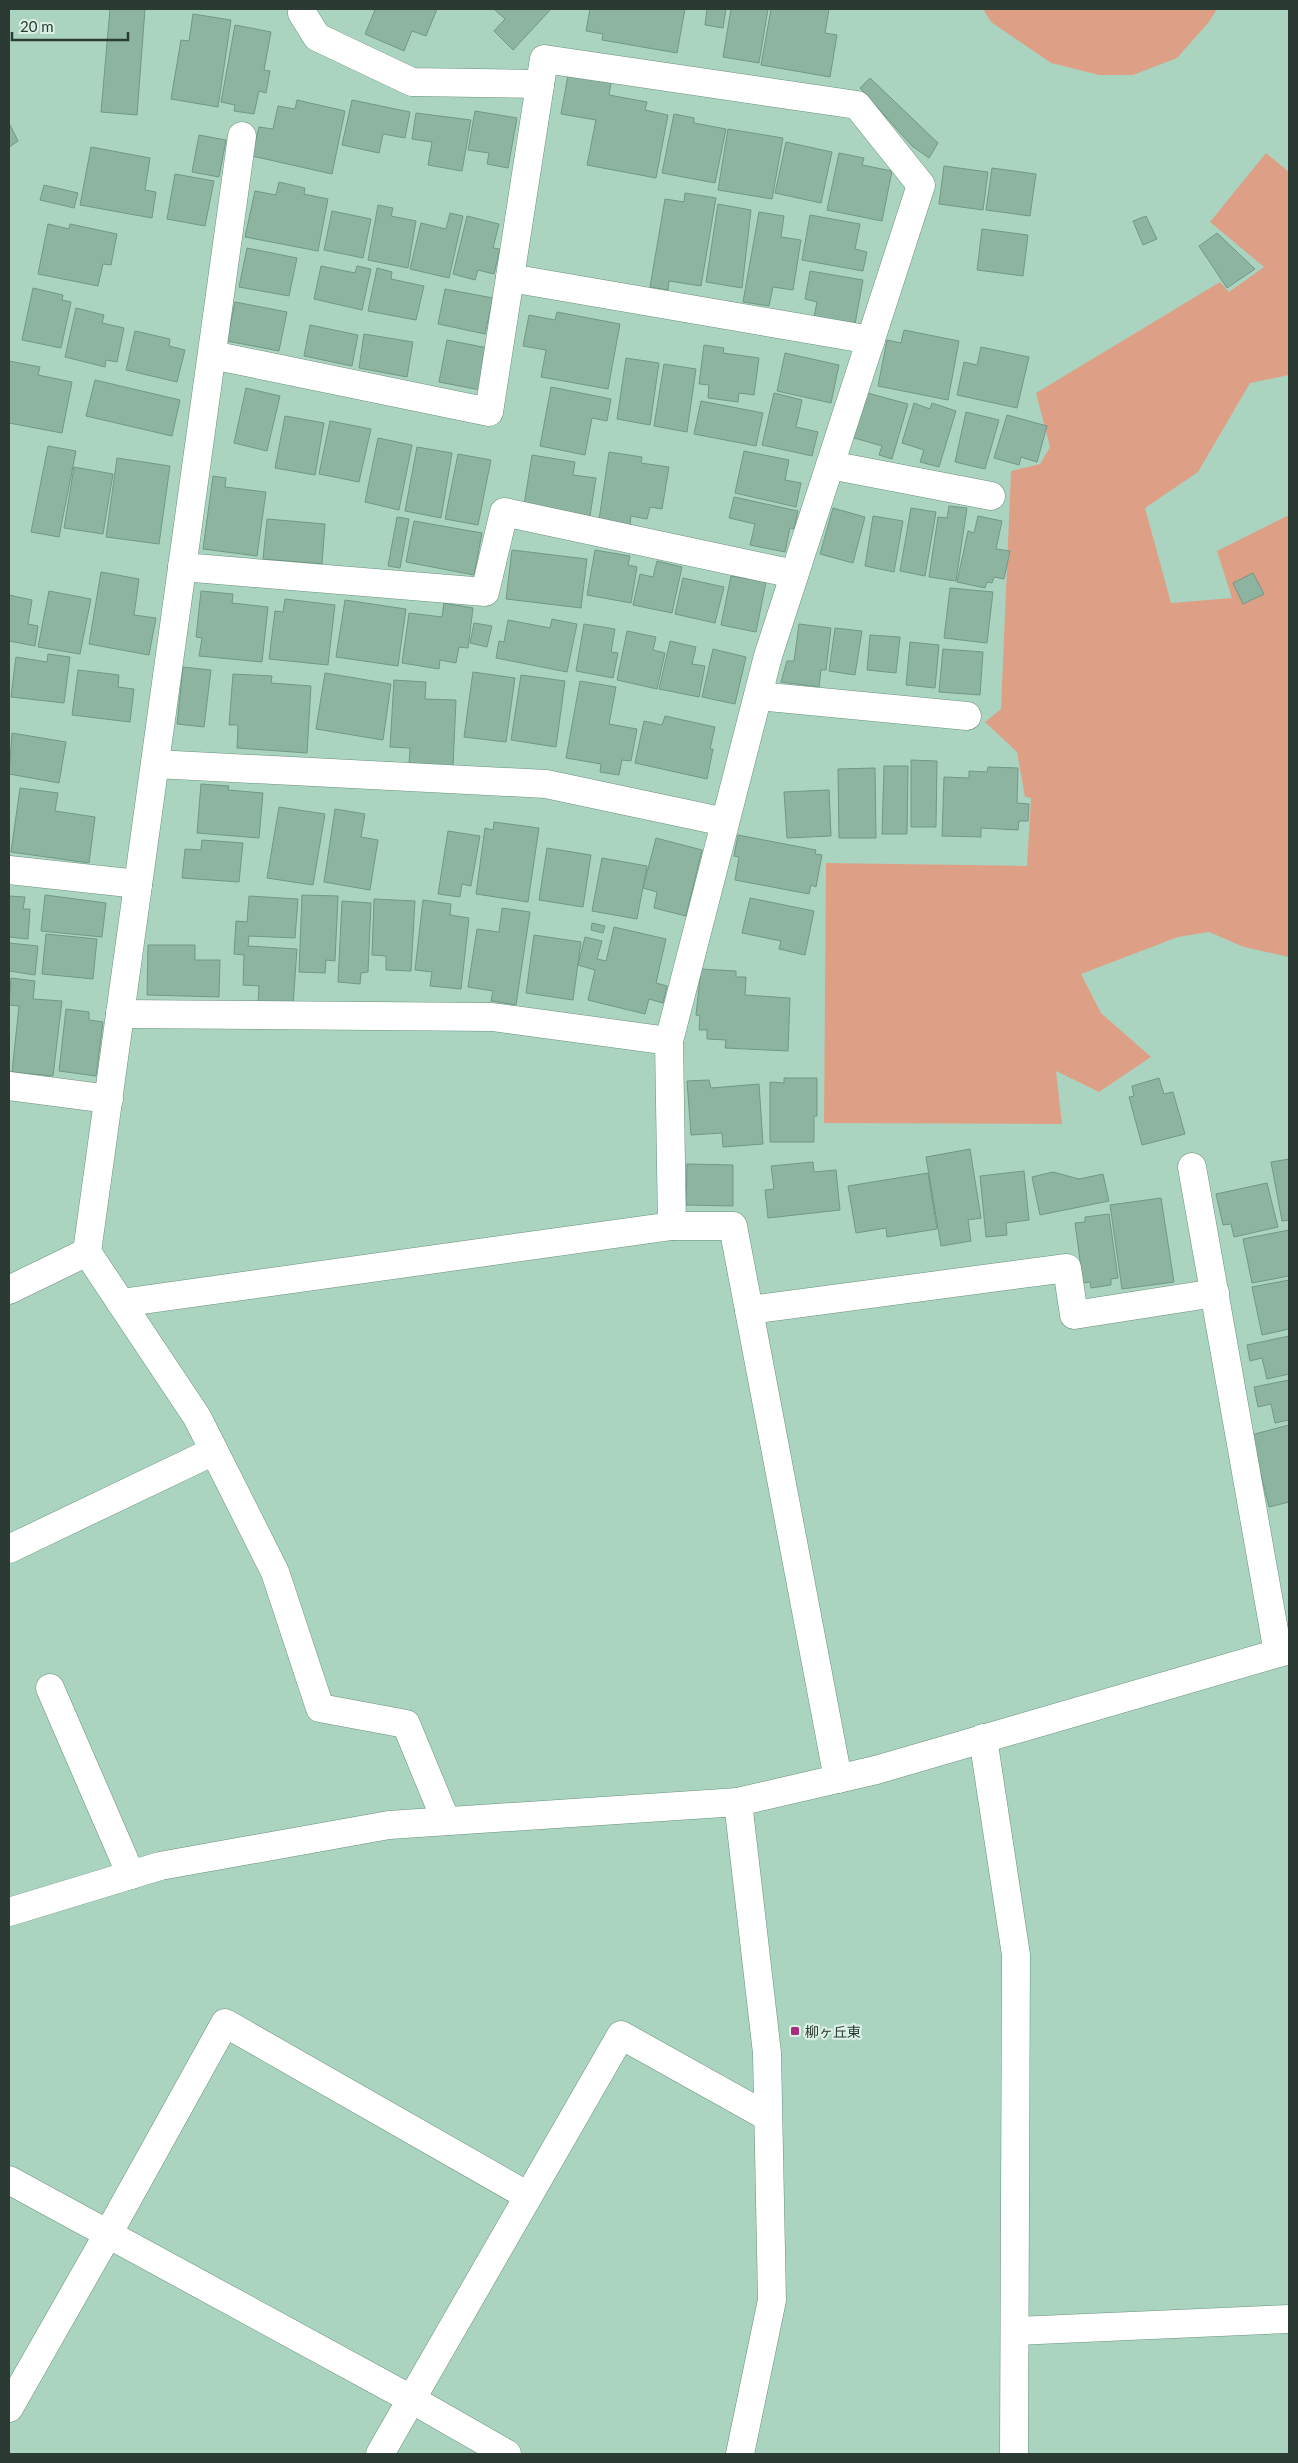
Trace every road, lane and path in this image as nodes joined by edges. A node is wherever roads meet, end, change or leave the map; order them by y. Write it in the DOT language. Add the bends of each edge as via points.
graph roads {
  1 [pos="303,9"];
  2 [pos="540,84"];
  3 [pos="242,136"];
  4 [pos="510,278"];
  5 [pos="871,340"];
  6 [pos="212,355"];
  7 [pos="830,465"];
  8 [pos="992,496"];
  9 [pos="182,567"];
  10 [pos="794,574"];
  11 [pos="758,696"];
  12 [pos="966,716"];
  13 [pos="155,764"];
  14 [pos="725,822"];
  15 [pos="9,870"];
  16 [pos="138,884"];
  17 [pos="120,1014"];
  18 [pos="669,1041"];
  19 [pos="9,1086"];
  20 [pos="109,1099"];
  21 [pos="1192,1167"];
  22 [pos="672,1226"];
  23 [pos="87,1252"];
  24 [pos="9,1290"];
  25 [pos="1215,1293"];
  26 [pos="121,1303"];
  27 [pos="749,1310"];
  28 [pos="214,1451"];
  29 [pos="9,1549"];
  30 [pos="1284,1651"];
  31 [pos="50,1688"];
  32 [pos="983,1738"];
  33 [pos="838,1779"];
  34 [pos="738,1802"];
  35 [pos="446,1821"];
  36 [pos="131,1875"];
  37 [pos="9,1912"];
  38 [pos="768,2117"];
  39 [pos="9,2180"];
  40 [pos="528,2196"];
  41 [pos="108,2234"];
  42 [pos="1289,2320"];
  43 [pos="1015,2331"];
  44 [pos="411,2399"];
  45 [pos="9,2408"];
  46 [pos="380,2454"];
  47 [pos="507,2454"];
  48 [pos="740,2454"];
  49 [pos="1014,2454"];
  1 -- 2 [label="street" via="302,13 317,37 412,82"];
  2 -- 4 [label="street"];
  2 -- 5 [label="street" via="544,59 856,104 921,185"];
  3 -- 6 [label="street"];
  4 -- 5 [label="street"];
  4 -- 6 [label="street" via="489,412"];
  5 -- 7 [label="street"];
  6 -- 9 [label="street"];
  7 -- 8 [label="street"];
  7 -- 10 [label="street"];
  9 -- 10 [label="street" via="485,592 504,512"];
  9 -- 13 [label="street"];
  10 -- 11 [label="street"];
  11 -- 12 [label="street"];
  11 -- 14 [label="street"];
  13 -- 14 [label="street" via="546,784"];
  13 -- 16 [label="street"];
  14 -- 18 [label="street"];
  15 -- 16 [label="street"];
  16 -- 17 [label="street"];
  17 -- 18 [label="street" via="492,1017"];
  17 -- 20 [label="street"];
  18 -- 22 [label="street"];
  19 -- 20 [label="street"];
  20 -- 23 [label="street"];
  21 -- 25 [label="street"];
  22 -- 26 [label="street"];
  22 -- 27 [label="street" via="733,1226"];
  23 -- 24 [label="street"];
  23 -- 26 [label="street"];
  25 -- 27 [label="street" via="1074,1315 1067,1268"];
  25 -- 30 [label="street"];
  26 -- 28 [label="street" via="197,1417"];
  27 -- 33 [label="street"];
  28 -- 29 [label="street"];
  28 -- 35 [label="street" via="274,1572 320,1708 406,1724"];
  30 -- 32 [label="street"];
  31 -- 36 [label="street"];
  32 -- 33 [label="street"];
  32 -- 43 [label="street" via="1016,1955"];
  33 -- 34 [label="street"];
  34 -- 35 [label="street"];
  34 -- 38 [label="street" via="767,2053"];
  35 -- 36 [label="street" via="380,1827 160,1866"];
  36 -- 37 [label="street"];
  38 -- 40 [label="street" via="621,2035"];
  38 -- 48 [label="street" via="772,2300"];
  39 -- 41 [label="street"];
  40 -- 41 [label="street" via="225,2023"];
  40 -- 44 [label="street"];
  41 -- 44 [label="street"];
  41 -- 45 [label="street"];
  42 -- 43 [label="street"];
  43 -- 49 [label="street"];
  44 -- 46 [label="street"];
  44 -- 47 [label="street"];
}
